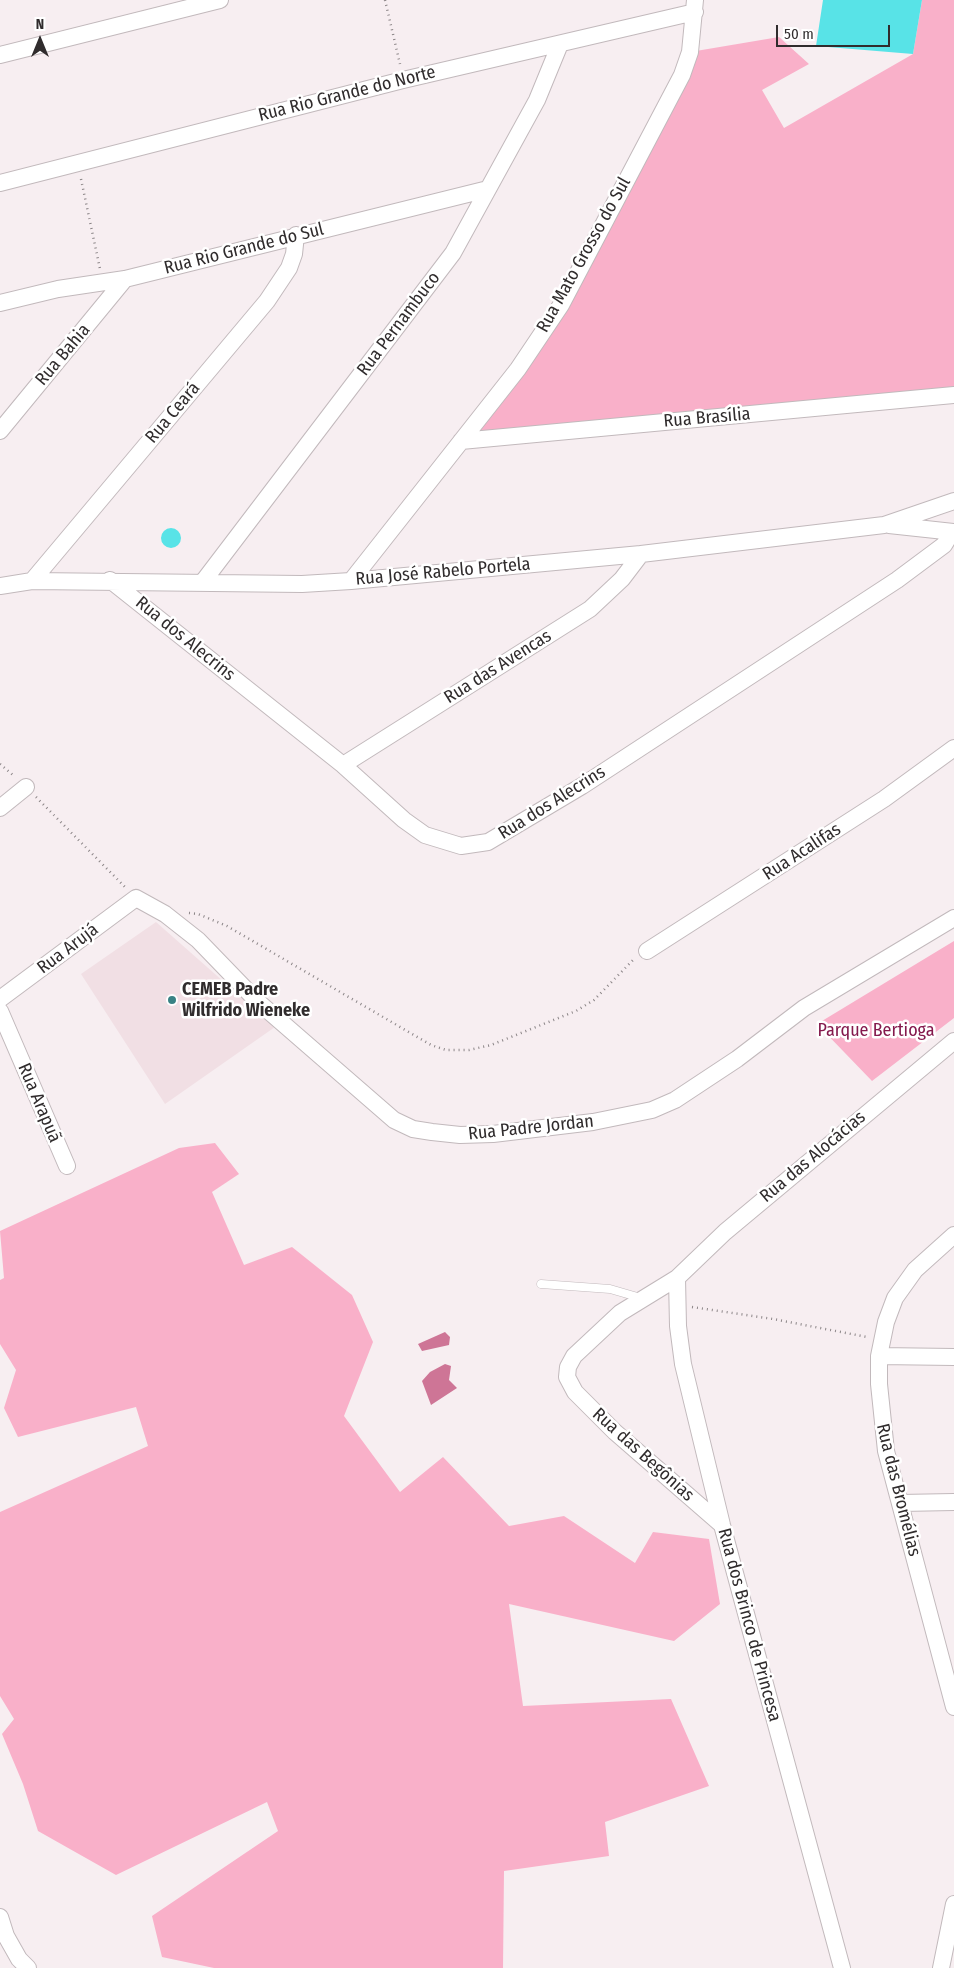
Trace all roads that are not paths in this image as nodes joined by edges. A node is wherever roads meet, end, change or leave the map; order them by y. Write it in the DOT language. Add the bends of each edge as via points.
graph roads {
  1 [pos="220,0"];
  2 [pos="695,6"];
  3 [pos="560,44"];
  4 [pos="0,55"];
  5 [pos="0,183"];
  6 [pos="488,188"];
  7 [pos="296,235"];
  8 [pos="125,279"];
  9 [pos="0,303"];
  10 [pos="954,395"];
  11 [pos="0,431"];
  12 [pos="461,441"];
  13 [pos="954,500"];
  14 [pos="884,525"];
  15 [pos="953,532"];
  16 [pos="641,554"];
  17 [pos="32,580"];
  18 [pos="110,580"];
  19 [pos="351,581"];
  20 [pos="202,583"];
  21 [pos="0,586"];
  22 [pos="954,748"];
  23 [pos="343,765"];
  24 [pos="26,787"];
  25 [pos="0,808"];
  26 [pos="136,898"];
  27 [pos="954,918"];
  28 [pos="647,951"];
  29 [pos="0,999"];
  30 [pos="0,1012"];
  31 [pos="954,1041"];
  32 [pos="67,1166"];
  33 [pos="954,1235"];
  34 [pos="677,1278"];
  35 [pos="541,1284"];
  36 [pos="643,1298"];
  37 [pos="880,1356"];
  38 [pos="954,1357"];
  39 [pos="954,1502"];
  40 [pos="900,1503"];
  41 [pos="722,1525"];
  42 [pos="947,1652"];
  43 [pos="954,1707"];
  44 [pos="954,1904"];
  45 [pos="0,1917"];
  46 [pos="28,1968"];
  47 [pos="842,1968"];
  48 [pos="941,1968"];
  1 -- 4 [label="street"];
  2 -- 3 [label="street, Rua Rio Grande do Norte"];
  2 -- 12 [label="street, Rua Mato Grosso do Sul" via="690,52 682,75 566,296 518,369"];
  3 -- 5 [label="street, Rua Rio Grande do Norte" via="403,80"];
  3 -- 6 [label="street, Rua Pernambuco" via="537,100"];
  6 -- 7 [label="street, Rua Rio Grande do Sul"];
  6 -- 20 [label="street, Rua Pernambuco" via="453,253"];
  7 -- 8 [label="street, Rua Rio Grande do Sul"];
  7 -- 17 [label="street, Rua Ceará" via="289,268 276,290"];
  8 -- 9 [label="street, Rua Rio Grande do Sul" via="58,289"];
  8 -- 11 [label="street, Rua Bahia"];
  10 -- 12 [label="street, Rua Brasília"];
  12 -- 19 [label="street, Rua Mato Grosso do Sul"];
  13 -- 14 [label="street"];
  14 -- 15 [label="street"];
  14 -- 16 [label="street, Rua José Rabelo Portela"];
  15 -- 23 [label="street, Rua dos Alecrins" via="944,544 897,580 582,786 488,842 461,846 424,835"];
  16 -- 19 [label="street, Rua José Rabelo Portela"];
  16 -- 23 [label="street, Rua das Avencas" via="622,579 590,609"];
  17 -- 18 [label="street, Rua José Rabelo Portela"];
  17 -- 21 [label="street, Rua José Rabelo Portela"];
  18 -- 20 [label="street, Rua José Rabelo Portela"];
  18 -- 23 [label="street, Rua dos Alecrins"];
  19 -- 20 [label="street, Rua José Rabelo Portela"];
  22 -- 28 [label="street, Rua Acalifas" via="884,799"];
  24 -- 25 [label="street"];
  26 -- 27 [label="street, Rua Padre Jordan" via="165,914 198,940 257,1001 394,1120 413,1129 460,1135 593,1122 660,1106 730,1064 804,1008"];
  26 -- 29 [label="street, Rua Arujá"];
  30 -- 32 [label="street, Rua Arapuã"];
  31 -- 34 [label="street, Rua das Alocácias" via="732,1226"];
  33 -- 37 [label="street, Rua das Bromélias" via="915,1270 895,1298 886,1322"];
  34 -- 36 [label="street"];
  34 -- 41 [label="street, Rua dos Brinco de Princesa" via="683,1364"];
  35 -- 36 [label="lane" via="610,1289"];
  36 -- 41 [label="street, Rua das Begônias" via="620,1313 574,1356 567,1370 568,1381 614,1432"];
  37 -- 38 [label="street"];
  37 -- 40 [label="street, Rua das Bromélias" via="880,1416"];
  39 -- 40 [label="street"];
  40 -- 42 [label="street, Rua das Bromélias"];
  41 -- 47 [label="street, Rua dos Brinco de Princesa"];
  42 -- 43 [label="street, Rua das Bromélias"];
  44 -- 48 [label="street"];
  45 -- 46 [label="street" via="6,1936"];
}
